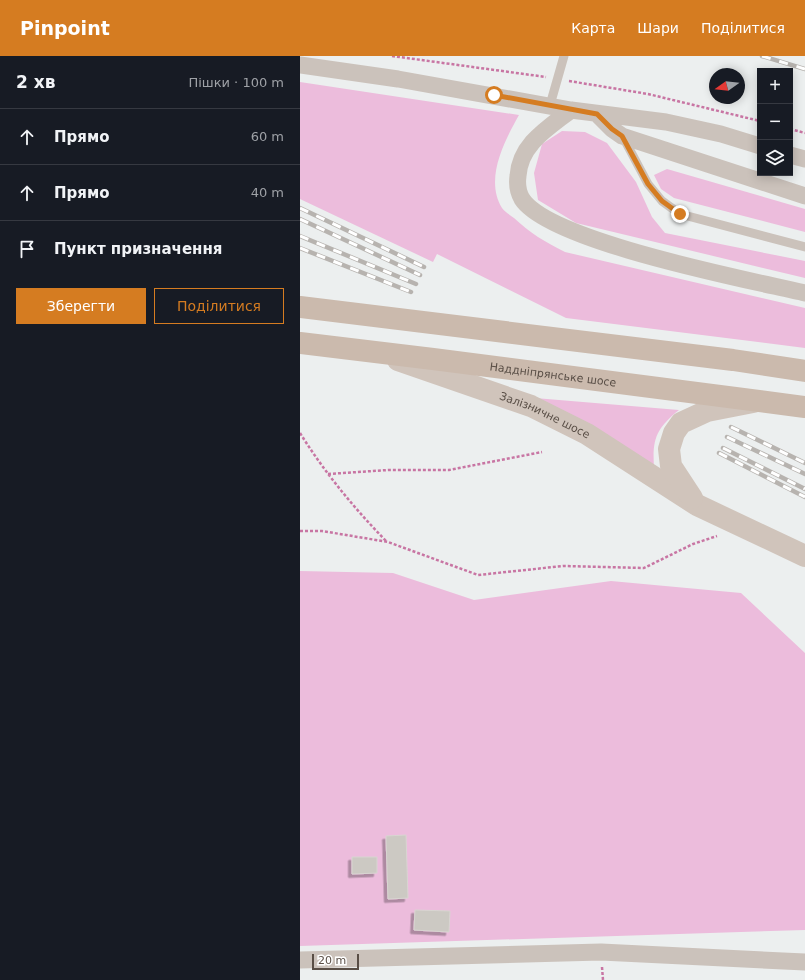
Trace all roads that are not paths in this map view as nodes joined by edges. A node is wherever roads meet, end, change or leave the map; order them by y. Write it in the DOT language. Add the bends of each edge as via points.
graph roads {
  1 [pos="564,56"];
  2 [pos="300,65"];
  3 [pos="550,105"];
  4 [pos="571,110"];
  5 [pos="597,114"];
  6 [pos="622,136"];
  7 [pos="757,145"];
  8 [pos="793,156"];
  9 [pos="805,159"];
  10 [pos="805,196"];
  11 [pos="805,247"];
  12 [pos="805,293"];
  13 [pos="300,307"];
  14 [pos="300,343"];
  15 [pos="378,353"];
  16 [pos="805,371"];
  17 [pos="758,401"];
  18 [pos="805,407"];
  19 [pos="697,505"];
  20 [pos="805,556"];
  21 [pos="300,960"];
  22 [pos="805,962"];
  1 -- 3 [label="lane"];
  2 -- 3 [label="street"];
  3 -- 4 [label="street"];
  4 -- 5 [label="street"];
  4 -- 12 [label="street" via="528,146 518,168 517,185 522,200 544,218 575,232 637,253"];
  5 -- 6 [label="street"];
  5 -- 7 [label="street" via="666,122"];
  6 -- 10 [label="street"];
  6 -- 11 [label="lane" via="648,184 662,201 680,214"];
  8 -- 9 [label="street"];
  13 -- 16 [label="main road"];
  14 -- 15 [label="main road, Наддніпрянське шосе"];
  15 -- 17 [label="main road, Наддніпрянське шосе"];
  15 -- 19 [label="street, Залізничне шосе" via="531,406 587,434"];
  17 -- 18 [label="main road, Наддніпрянське шосе"];
  17 -- 19 [label="street" via="692,416 681,422 674,433 669,449 671,466"];
  19 -- 20 [label="street, Залізничне шосе"];
  21 -- 22 [label="street" via="602,952"];
}
